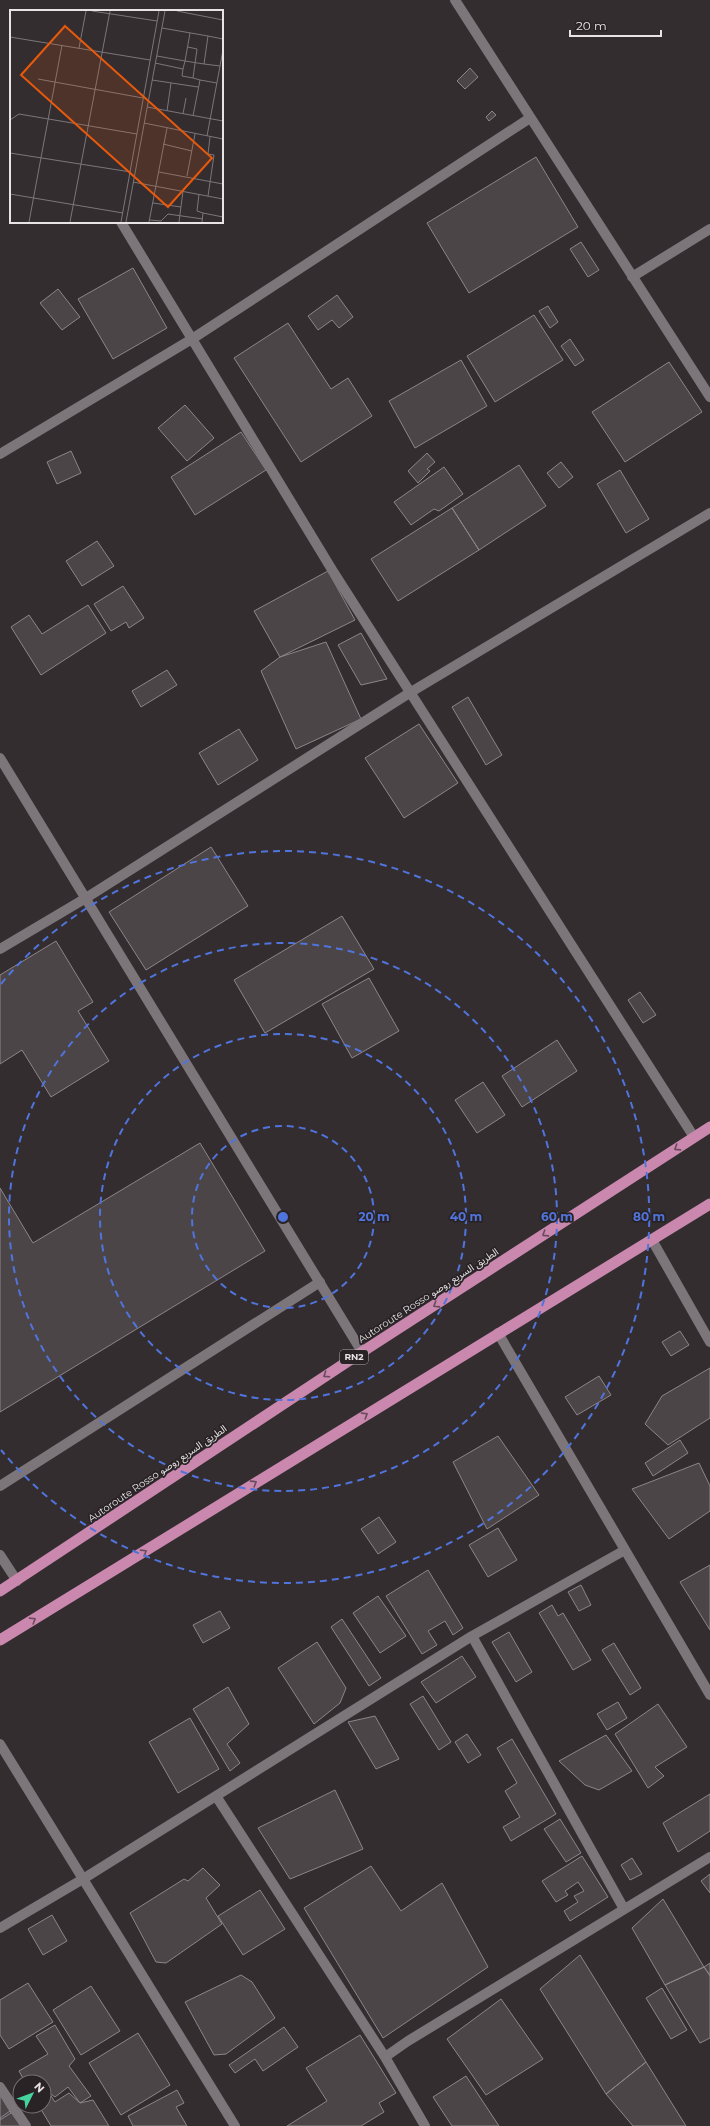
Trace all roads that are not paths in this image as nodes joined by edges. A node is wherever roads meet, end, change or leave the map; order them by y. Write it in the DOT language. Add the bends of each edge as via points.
graph roads {
  1 [pos="454,0"];
  2 [pos="530,118"];
  3 [pos="122,223"];
  4 [pos="710,229"];
  5 [pos="632,277"];
  6 [pos="192,339"];
  7 [pos="710,397"];
  8 [pos="0,454"];
  9 [pos="710,513"];
  10 [pos="411,692"];
  11 [pos="0,758"];
  12 [pos="86,898"];
  13 [pos="0,948"];
  14 [pos="710,1127"];
  15 [pos="694,1137"];
  16 [pos="710,1204"];
  17 [pos="652,1240"];
  18 [pos="320,1282"];
  19 [pos="498,1333"];
  20 [pos="710,1342"];
  21 [pos="362,1352"];
  22 [pos="0,1486"];
  23 [pos="625,1550"];
  24 [pos="0,1555"];
  25 [pos="17,1581"];
  26 [pos="0,1591"];
  27 [pos="472,1636"];
  28 [pos="0,1640"];
  29 [pos="710,1695"];
  30 [pos="0,1744"];
  31 [pos="216,1796"];
  32 [pos="710,1857"];
  33 [pos="83,1879"];
  34 [pos="624,1909"];
  35 [pos="0,1928"];
  36 [pos="385,2057"];
  37 [pos="0,2087"];
  38 [pos="26,2126"];
  39 [pos="235,2126"];
  40 [pos="424,2126"];
  1 -- 2 [label="street"];
  2 -- 5 [label="street"];
  2 -- 6 [label="street"];
  3 -- 6 [label="street"];
  4 -- 5 [label="street"];
  5 -- 7 [label="street"];
  6 -- 8 [label="street"];
  6 -- 10 [label="street" via="330,566"];
  9 -- 10 [label="street"];
  10 -- 12 [label="street"];
  10 -- 15 [label="street"];
  11 -- 12 [label="street"];
  12 -- 13 [label="street"];
  12 -- 18 [label="street"];
  14 -- 15 [label="highway, Autoroute Rosso الطريق السريع روصو / RN2"];
  15 -- 21 [label="highway, Autoroute Rosso الطريق السريع روصو / RN2, one-way"];
  16 -- 17 [label="highway"];
  17 -- 19 [label="highway"];
  17 -- 20 [label="street"];
  18 -- 21 [label="street"];
  18 -- 22 [label="street"];
  19 -- 23 [label="street"];
  28 -- 19 [label="highway, one-way"];
  21 -- 25 [label="highway, Autoroute Rosso الطريق السريع روصو / RN2, one-way"];
  23 -- 27 [label="street"];
  23 -- 29 [label="street"];
  24 -- 25 [label="street"];
  25 -- 26 [label="highway, Autoroute Rosso الطريق السريع روصو / RN2"];
  27 -- 31 [label="street"];
  27 -- 34 [label="street"];
  30 -- 33 [label="street"];
  31 -- 33 [label="street"];
  31 -- 36 [label="street"];
  32 -- 34 [label="street"];
  33 -- 35 [label="street"];
  33 -- 39 [label="street"];
  34 -- 36 [label="street" via="408,2040"];
  36 -- 40 [label="street"];
  37 -- 38 [label="street"];
}
